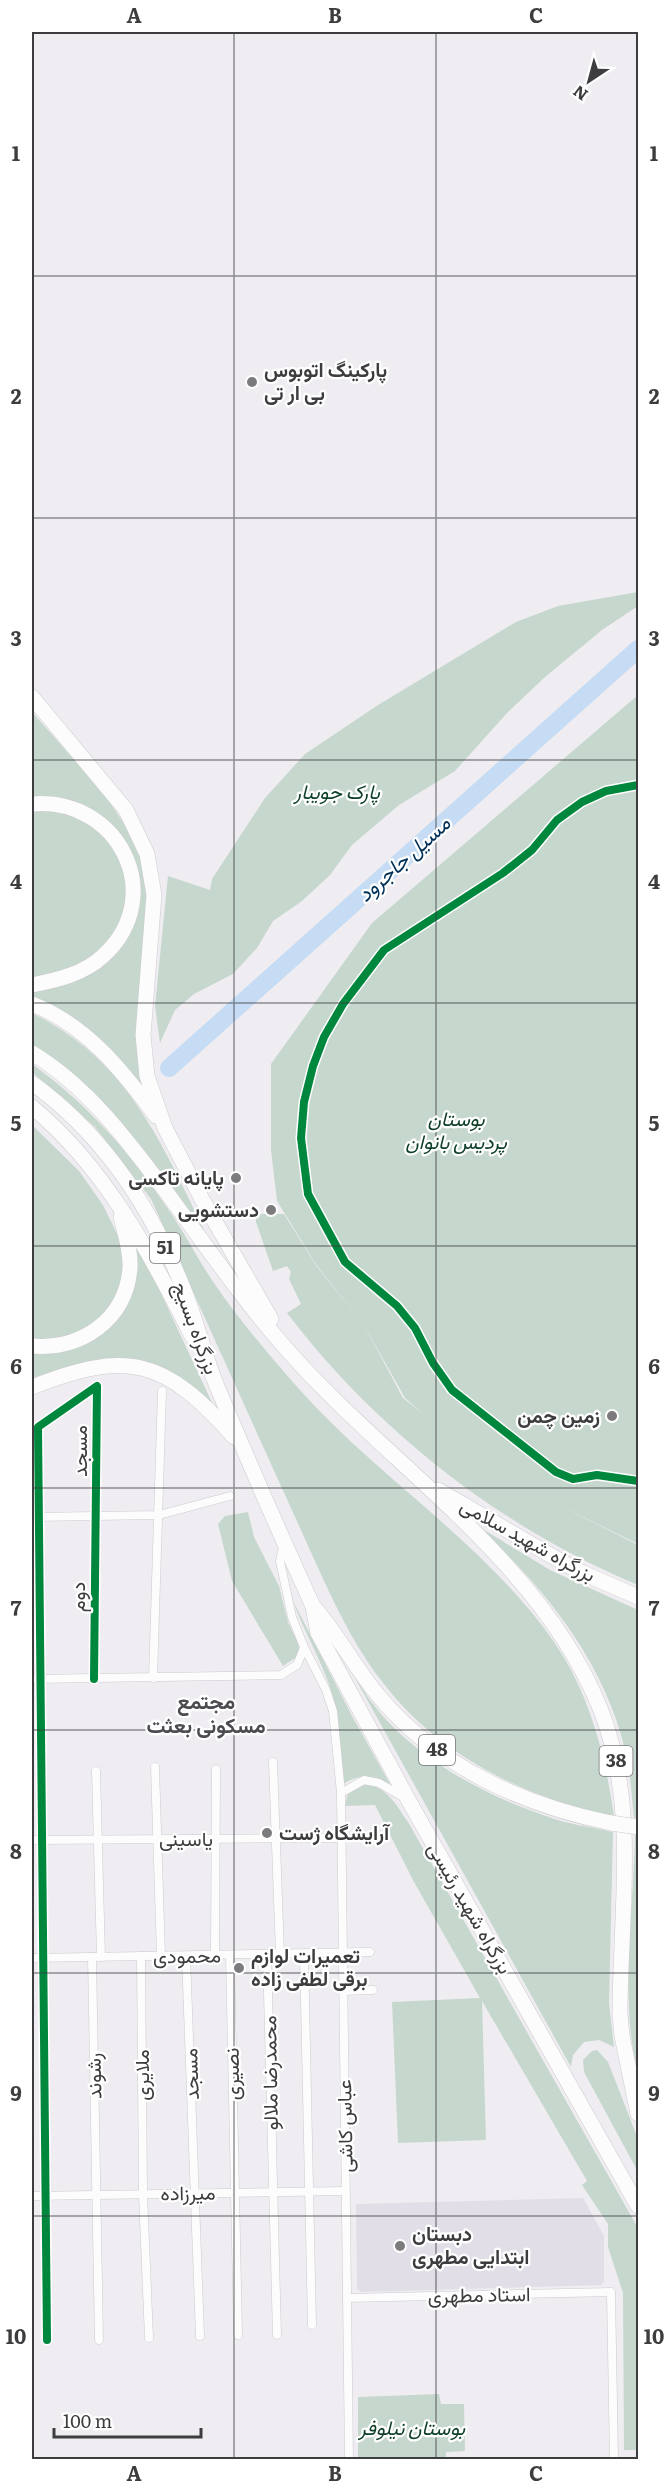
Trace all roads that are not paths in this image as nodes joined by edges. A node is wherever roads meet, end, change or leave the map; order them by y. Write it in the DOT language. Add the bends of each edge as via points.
graph roads {
  1 [pos="32,697"];
  2 [pos="32,804"];
  3 [pos="32,985"];
  4 [pos="32,1004"];
  5 [pos="32,1053"];
  6 [pos="32,1083"];
  7 [pos="32,1107"];
  8 [pos="165,1128"];
  9 [pos="119,1209"];
  10 [pos="32,1346"];
  11 [pos="292,1355"];
  12 [pos="215,1381"];
  13 [pos="32,1387"];
  14 [pos="162,1390"];
  15 [pos="243,1447"];
  16 [pos="418,1479"];
  17 [pos="230,1496"];
  18 [pos="159,1515"];
  19 [pos="96,1516"];
  20 [pos="35,1517"];
  21 [pos="284,1543"];
  22 [pos="639,1597"];
  23 [pos="313,1606"];
  24 [pos="304,1647"];
  25 [pos="153,1678"];
  26 [pos="35,1679"];
  27 [pos="94,1679"];
  28 [pos="273,1762"];
  29 [pos="155,1767"];
  30 [pos="216,1769"];
  31 [pos="96,1771"];
  32 [pos="340,1793"];
  33 [pos="410,1803"];
  34 [pos="639,1827"];
  35 [pos="274,1838"];
  36 [pos="341,1838"];
  37 [pos="158,1839"];
  38 [pos="217,1839"];
  39 [pos="32,1840"];
  40 [pos="41,1840"];
  41 [pos="97,1840"];
  42 [pos="370,1952"];
  43 [pos="343,1953"];
  44 [pos="267,1954"];
  45 [pos="280,1954"];
  46 [pos="304,1954"];
  47 [pos="215,1955"];
  48 [pos="230,1955"];
  49 [pos="141,1956"];
  50 [pos="161,1956"];
  51 [pos="186,1956"];
  52 [pos="92,1957"];
  53 [pos="101,1957"];
  54 [pos="32,1958"];
  55 [pos="42,1958"];
  56 [pos="373,1989"];
  57 [pos="343,1990"];
  58 [pos="637,2111"];
  59 [pos="310,2191"];
  60 [pos="345,2191"];
  61 [pos="273,2192"];
  62 [pos="196,2193"];
  63 [pos="235,2193"];
  64 [pos="143,2194"];
  65 [pos="96,2195"];
  66 [pos="32,2196"];
  67 [pos="45,2196"];
  68 [pos="639,2206"];
  69 [pos="347,2298"];
  70 [pos="312,2325"];
  71 [pos="277,2335"];
  72 [pos="200,2336"];
  73 [pos="238,2336"];
  74 [pos="149,2338"];
  75 [pos="47,2340"];
  76 [pos="99,2340"];
  77 [pos="349,2460"];
  78 [pos="614,2460"];
  1 -- 8 [label="highway" via="126,810 147,854 154,895 142,1035 147,1076"];
  2 -- 3 [label="highway" via="68,806 106,827 125,854 132,894 124,928 103,956 67,976"];
  4 -- 8 [label="highway" via="81,1032 111,1059"];
  5 -- 11 [label="highway, 51" via="69,1081 119,1130 229,1278"];
  6 -- 12 [label="highway, بزرگراه بسیج / 51" via="94,1138 142,1203 189,1304"];
  7 -- 9 [label="highway" via="71,1143"];
  8 -- 11 [label="highway"];
  9 -- 10 [label="highway" via="130,1266 128,1284 115,1310 106,1322 80,1340 58,1346"];
  9 -- 12 [label="highway" via="159,1272"];
  11 -- 16 [label="highway, 51"];
  12 -- 15 [label="highway, بزرگراه بسیج / 51"];
  13 -- 15 [label="highway" via="93,1367 139,1367 166,1378 200,1400"];
  14 -- 18 [label="street"];
  15 -- 21 [label="highway, بزرگراه بسیج / 51"];
  16 -- 22 [label="highway, بزرگراه شهید سلامی" via="576,1570"];
  16 -- 58 [label="highway, 38" via="497,1556 542,1608 572,1649 601,1712 618,1769 623,1811 620,2014"];
  17 -- 18 [label="street"];
  18 -- 19 [label="street"];
  18 -- 25 [label="street"];
  19 -- 20 [label="street"];
  19 -- 20 [label="street, مسجد" via="97,1386 38,1427"];
  19 -- 27 [label="street, دوم"];
  20 -- 26 [label="street"];
  21 -- 23 [label="highway, بزرگراه بسیج / 51"];
  21 -- 24 [label="street, عباس کاشی" via="280,1561 292,1617"];
  23 -- 33 [label="highway, بزرگراه شهید رئیسی" via="318,1633"];
  23 -- 34 [label="highway, 48, bridge" via="387,1705 422,1739 470,1773 563,1812"];
  24 -- 25 [label="street" via="297,1665 281,1675"];
  24 -- 32 [label="street, عباس کاشی" via="333,1711"];
  25 -- 27 [label="street"];
  26 -- 27 [label="street"];
  26 -- 40 [label="street"];
  28 -- 35 [label="street"];
  29 -- 37 [label="street"];
  30 -- 38 [label="street"];
  31 -- 41 [label="street"];
  32 -- 33 [label="street" via="358,1782 368,1781 399,1793"];
  32 -- 36 [label="street, عباس کاشی"];
  33 -- 68 [label="highway, بزرگراه شهید رئیسی"];
  35 -- 36 [label="street, یاسینی"];
  35 -- 38 [label="street, یاسینی"];
  35 -- 45 [label="street"];
  36 -- 43 [label="street, عباس کاشی"];
  37 -- 38 [label="street, یاسینی"];
  37 -- 41 [label="street, یاسینی"];
  37 -- 50 [label="street"];
  38 -- 47 [label="street"];
  39 -- 40 [label="street, یاسینی"];
  40 -- 41 [label="street, یاسینی"];
  40 -- 55 [label="street"];
  41 -- 53 [label="street"];
  42 -- 43 [label="street, محمودی"];
  43 -- 46 [label="street, محمودی"];
  43 -- 57 [label="street, عباس کاشی"];
  44 -- 45 [label="street, محمودی"];
  44 -- 48 [label="street, محمودی"];
  44 -- 61 [label="street, محمدرضا ملالو"];
  45 -- 46 [label="street, محمودی"];
  46 -- 59 [label="street"];
  47 -- 48 [label="street, محمودی"];
  47 -- 51 [label="street, محمودی"];
  48 -- 63 [label="street, نصیری"];
  49 -- 50 [label="street, محمودی"];
  49 -- 53 [label="street, محمودی"];
  49 -- 64 [label="street, ملایری"];
  50 -- 51 [label="street, محمودی"];
  51 -- 62 [label="street, مسجد"];
  52 -- 53 [label="street, محمودی"];
  52 -- 55 [label="street, محمودی"];
  52 -- 65 [label="street, رشوند"];
  54 -- 55 [label="street, محمودی"];
  55 -- 67 [label="street"];
  56 -- 57 [label="street"];
  57 -- 60 [label="street, عباس کاشی"];
  59 -- 60 [label="street, میرزاده"];
  59 -- 61 [label="street, میرزاده"];
  59 -- 70 [label="street"];
  60 -- 69 [label="street, عباس کاشی"];
  61 -- 63 [label="street, میرزاده"];
  61 -- 71 [label="street, محمدرضا ملالو"];
  62 -- 63 [label="street, میرزاده"];
  62 -- 64 [label="street, میرزاده"];
  62 -- 72 [label="street, مسجد"];
  63 -- 73 [label="street, نصیری"];
  64 -- 65 [label="street, میرزاده"];
  64 -- 74 [label="street, ملایری"];
  65 -- 67 [label="street, میرزاده"];
  65 -- 76 [label="street, رشوند"];
  66 -- 67 [label="street, میرزاده"];
  67 -- 75 [label="street"];
  69 -- 77 [label="street, عباس کاشی"];
  69 -- 78 [label="street, استاد مطهری" via="611,2292"];
}
